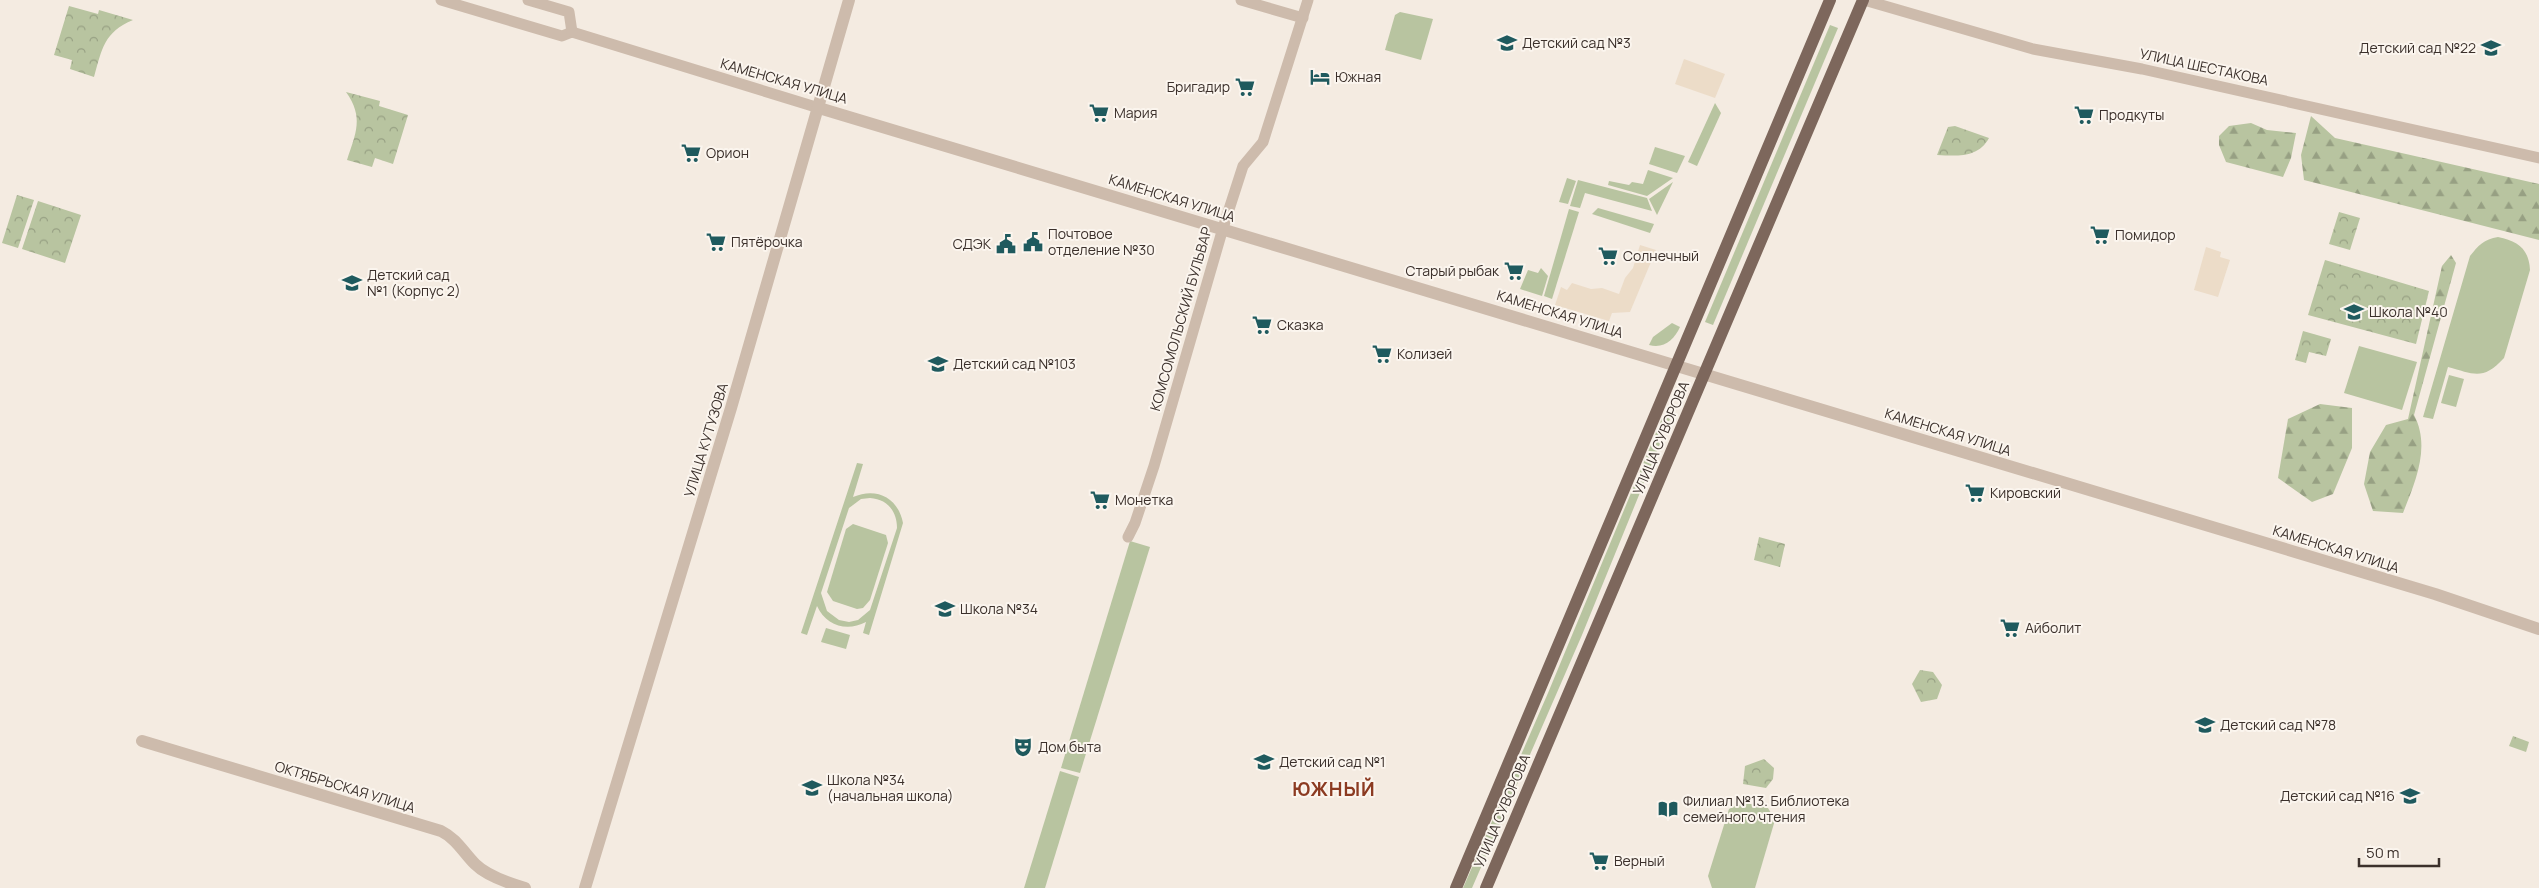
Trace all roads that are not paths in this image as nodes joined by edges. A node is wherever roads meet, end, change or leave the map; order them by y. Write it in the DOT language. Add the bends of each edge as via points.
graph roads {
  1 [pos="441,0"];
  2 [pos="528,0"];
  3 [pos="849,0"];
  4 [pos="1241,0"];
  5 [pos="1308,0"];
  6 [pos="1830,0"];
  7 [pos="1863,0"];
  8 [pos="1303,18"];
  9 [pos="572,32"];
  10 [pos="819,108"];
  11 [pos="2539,158"];
  12 [pos="1223,228"];
  13 [pos="1676,366"];
  14 [pos="1704,374"];
  15 [pos="1128,537"];
  16 [pos="2539,629"];
  17 [pos="142,741"];
  18 [pos="525,888"];
  19 [pos="585,888"];
  20 [pos="1456,888"];
  21 [pos="1486,888"];
  1 -- 9 [label="street, КАМЕНСКАЯ УЛИЦА" via="562,36"];
  2 -- 9 [label="street" via="569,12"];
  3 -- 10 [label="street, УЛИЦА КУТУЗОВА"];
  4 -- 8 [label="street"];
  5 -- 8 [label="street, КОМСОМОЛЬСКИЙ БУЛЬВАР"];
  6 -- 13 [label="main road, УЛИЦА СУВОРОВА"];
  7 -- 11 [label="street, УЛИЦА ШЕСТАКОВА" via="2032,49 2142,69"];
  7 -- 14 [label="main road, УЛИЦА СУВОРОВА"];
  8 -- 12 [label="street, КОМСОМОЛЬСКИЙ БУЛЬВАР" via="1263,142 1243,166"];
  9 -- 10 [label="street, КАМЕНСКАЯ УЛИЦА"];
  10 -- 12 [label="street, КАМЕНСКАЯ УЛИЦА"];
  10 -- 19 [label="street, УЛИЦА КУТУЗОВА"];
  12 -- 13 [label="street, КАМЕНСКАЯ УЛИЦА"];
  12 -- 15 [label="street, КОМСОМОЛЬСКИЙ БУЛЬВАР" via="1154,466"];
  13 -- 14 [label="street, КАМЕНСКАЯ УЛИЦА"];
  13 -- 20 [label="main road, УЛИЦА СУВОРОВА"];
  14 -- 16 [label="street, КАМЕНСКАЯ УЛИЦА" via="2435,594"];
  14 -- 21 [label="main road, УЛИЦА СУВОРОВА"];
  17 -- 18 [label="street, ОКТЯБРЬСКАЯ УЛИЦА" via="441,831 451,836 476,865 491,875"];
}
